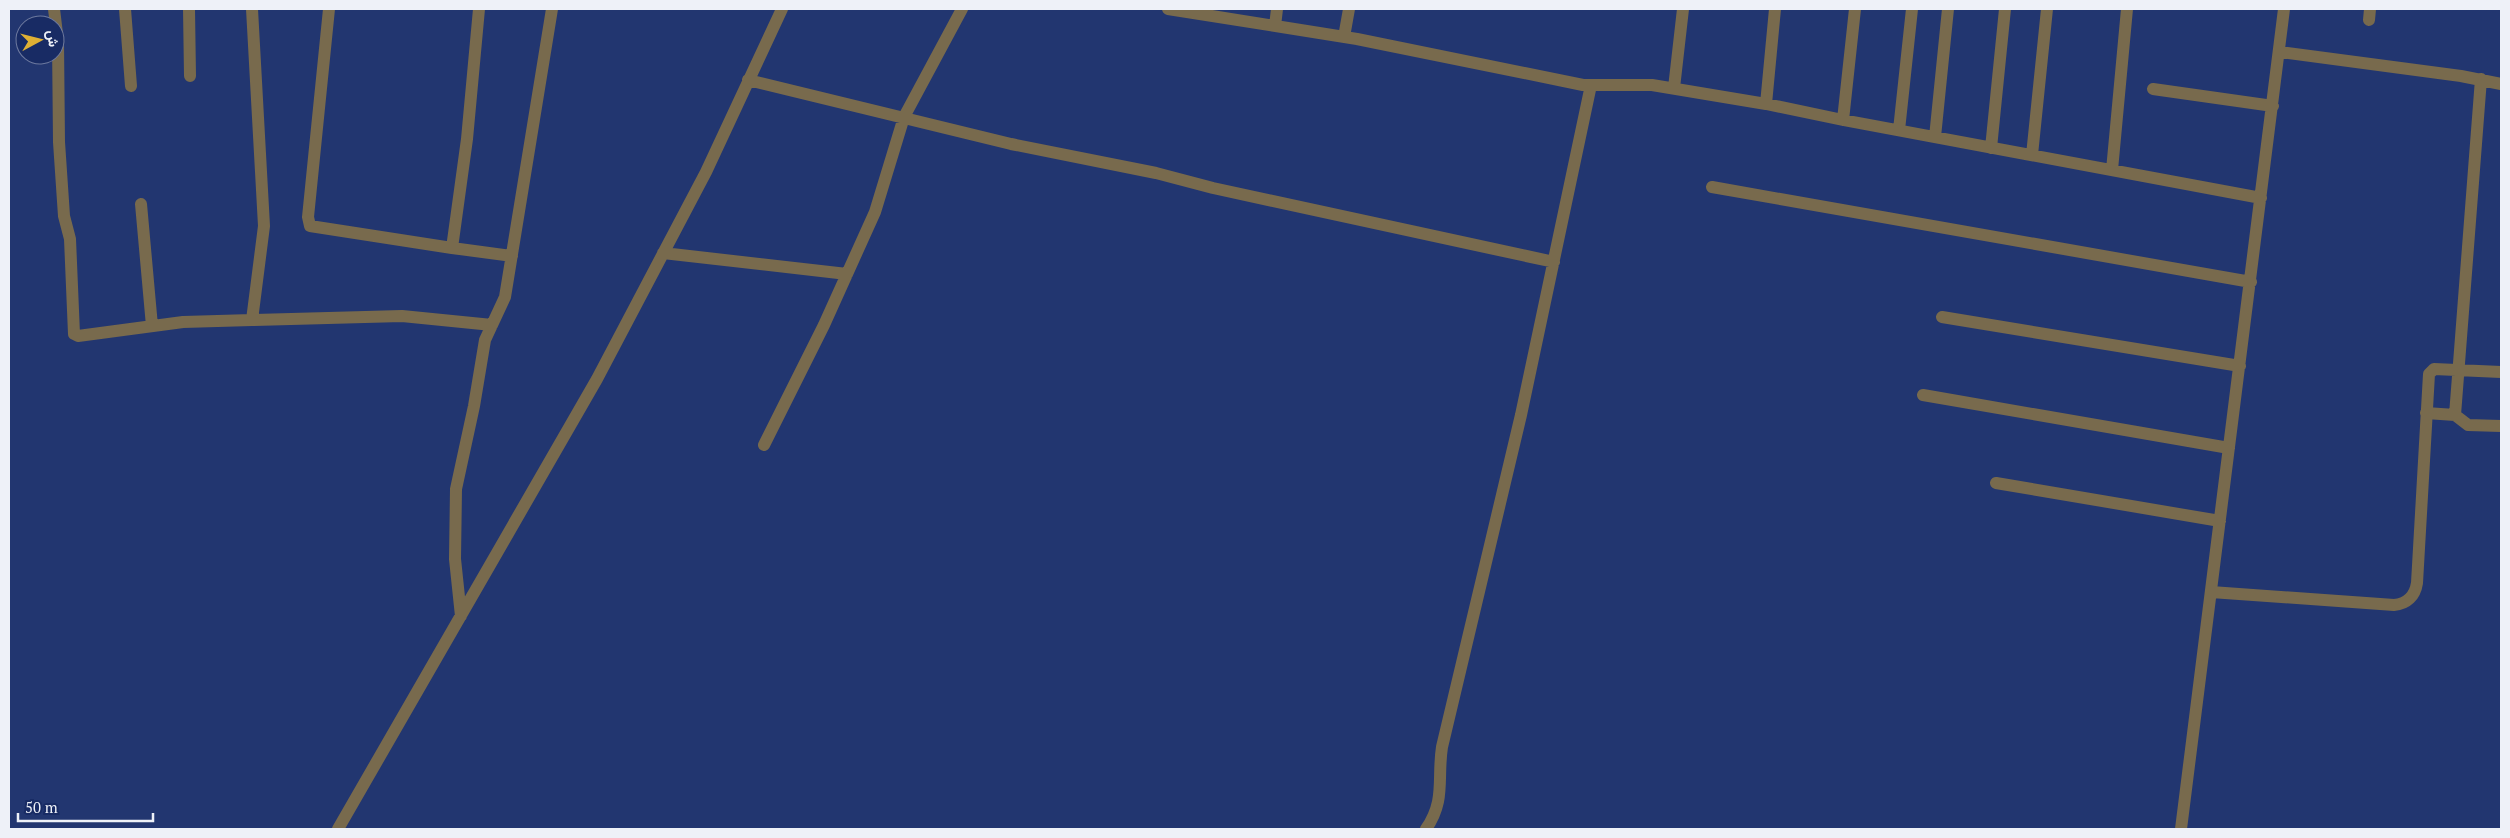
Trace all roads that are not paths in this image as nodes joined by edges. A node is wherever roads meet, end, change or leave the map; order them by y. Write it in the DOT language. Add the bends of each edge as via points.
graph roads {
  1 [pos="54,9"];
  2 [pos="125,9"];
  3 [pos="189,9"];
  4 [pos="252,9"];
  5 [pos="329,9"];
  6 [pos="479,9"];
  7 [pos="552,9"];
  8 [pos="782,9"];
  9 [pos="962,9"];
  10 [pos="1168,9"];
  11 [pos="1277,9"];
  12 [pos="1349,9"];
  13 [pos="1683,9"];
  14 [pos="1775,9"];
  15 [pos="1854,9"];
  16 [pos="1912,9"];
  17 [pos="1948,9"];
  18 [pos="2005,9"];
  19 [pos="2048,9"];
  20 [pos="2127,9"];
  21 [pos="2284,9"];
  22 [pos="1275,26"];
  23 [pos="1344,37"];
  24 [pos="2280,52"];
  25 [pos="190,76"];
  26 [pos="2481,79"];
  27 [pos="748,80"];
  28 [pos="2501,84"];
  29 [pos="131,86"];
  30 [pos="1591,86"];
  31 [pos="1674,88"];
  32 [pos="2153,89"];
  33 [pos="1766,104"];
  34 [pos="2273,106"];
  35 [pos="904,117"];
  36 [pos="1843,120"];
  37 [pos="1899,130"];
  38 [pos="1936,137"];
  39 [pos="1991,148"];
  40 [pos="2032,155"];
  41 [pos="2112,170"];
  42 [pos="1712,187"];
  43 [pos="2261,198"];
  44 [pos="141,204"];
  45 [pos="452,248"];
  46 [pos="663,253"];
  47 [pos="512,256"];
  48 [pos="1554,262"];
  49 [pos="847,274"];
  50 [pos="2250,282"];
  51 [pos="1942,317"];
  52 [pos="252,320"];
  53 [pos="492,325"];
  54 [pos="152,326"];
  55 [pos="2240,366"];
  56 [pos="2459,370"];
  57 [pos="2501,372"];
  58 [pos="1923,395"];
  59 [pos="2426,414"];
  60 [pos="2455,415"];
  61 [pos="2501,426"];
  62 [pos="764,445"];
  63 [pos="2229,448"];
  64 [pos="1996,483"];
  65 [pos="2220,521"];
  66 [pos="2211,592"];
  67 [pos="461,616"];
  68 [pos="338,829"];
  69 [pos="1426,829"];
  70 [pos="2180,829"];
  1 -- 54 [label="street" via="58,42 59,142 64,216 70,239 74,334"];
  2 -- 29 [label="street"];
  3 -- 25 [label="street"];
  4 -- 52 [label="street" via="264,226"];
  5 -- 45 [label="street" via="308,217 310,226"];
  6 -- 45 [label="street" via="467,139"];
  7 -- 47 [label="street"];
  8 -- 27 [label="street"];
  9 -- 35 [label="street"];
  10 -- 22 [label="street"];
  11 -- 22 [label="street"];
  12 -- 23 [label="street"];
  13 -- 31 [label="street"];
  14 -- 33 [label="street"];
  15 -- 36 [label="street"];
  16 -- 37 [label="street"];
  17 -- 38 [label="street"];
  18 -- 39 [label="street"];
  19 -- 40 [label="street"];
  20 -- 41 [label="street"];
  21 -- 24 [label="street"];
  22 -- 23 [label="street"];
  23 -- 30 [label="street"];
  24 -- 26 [label="street"];
  24 -- 34 [label="street"];
  26 -- 28 [label="street"];
  26 -- 56 [label="street"];
  27 -- 35 [label="street"];
  27 -- 46 [label="street" via="706,172"];
  30 -- 31 [label="street" via="1631,84"];
  30 -- 48 [label="street"];
  31 -- 33 [label="street"];
  32 -- 34 [label="street"];
  33 -- 36 [label="street"];
  34 -- 43 [label="street"];
  35 -- 48 [label="street" via="1011,144"];
  35 -- 49 [label="street" via="875,212"];
  36 -- 37 [label="street"];
  37 -- 38 [label="street"];
  38 -- 39 [label="street"];
  39 -- 40 [label="street"];
  40 -- 41 [label="street"];
  41 -- 43 [label="street"];
  42 -- 50 [label="street"];
  43 -- 50 [label="street"];
  44 -- 54 [label="street"];
  45 -- 47 [label="street"];
  46 -- 49 [label="street"];
  46 -- 67 [label="street" via="597,379"];
  47 -- 53 [label="street" via="505,297"];
  48 -- 69 [label="street" via="1522,415 1442,747 1438,806"];
  49 -- 62 [label="street"];
  50 -- 55 [label="street"];
  51 -- 55 [label="street"];
  52 -- 53 [label="street" via="402,316"];
  52 -- 54 [label="street"];
  53 -- 67 [label="street" via="485,340 456,489 455,558"];
  55 -- 63 [label="street"];
  56 -- 57 [label="street"];
  56 -- 59 [label="street" via="2434,369 2428,374"];
  56 -- 60 [label="street"];
  58 -- 63 [label="street"];
  59 -- 60 [label="street"];
  59 -- 66 [label="street" via="2417,583 2416,590 2407,601 2394,605"];
  60 -- 61 [label="street" via="2468,425"];
  63 -- 65 [label="street"];
  64 -- 65 [label="street"];
  65 -- 66 [label="street"];
  66 -- 70 [label="street"];
  67 -- 68 [label="street"];
}
